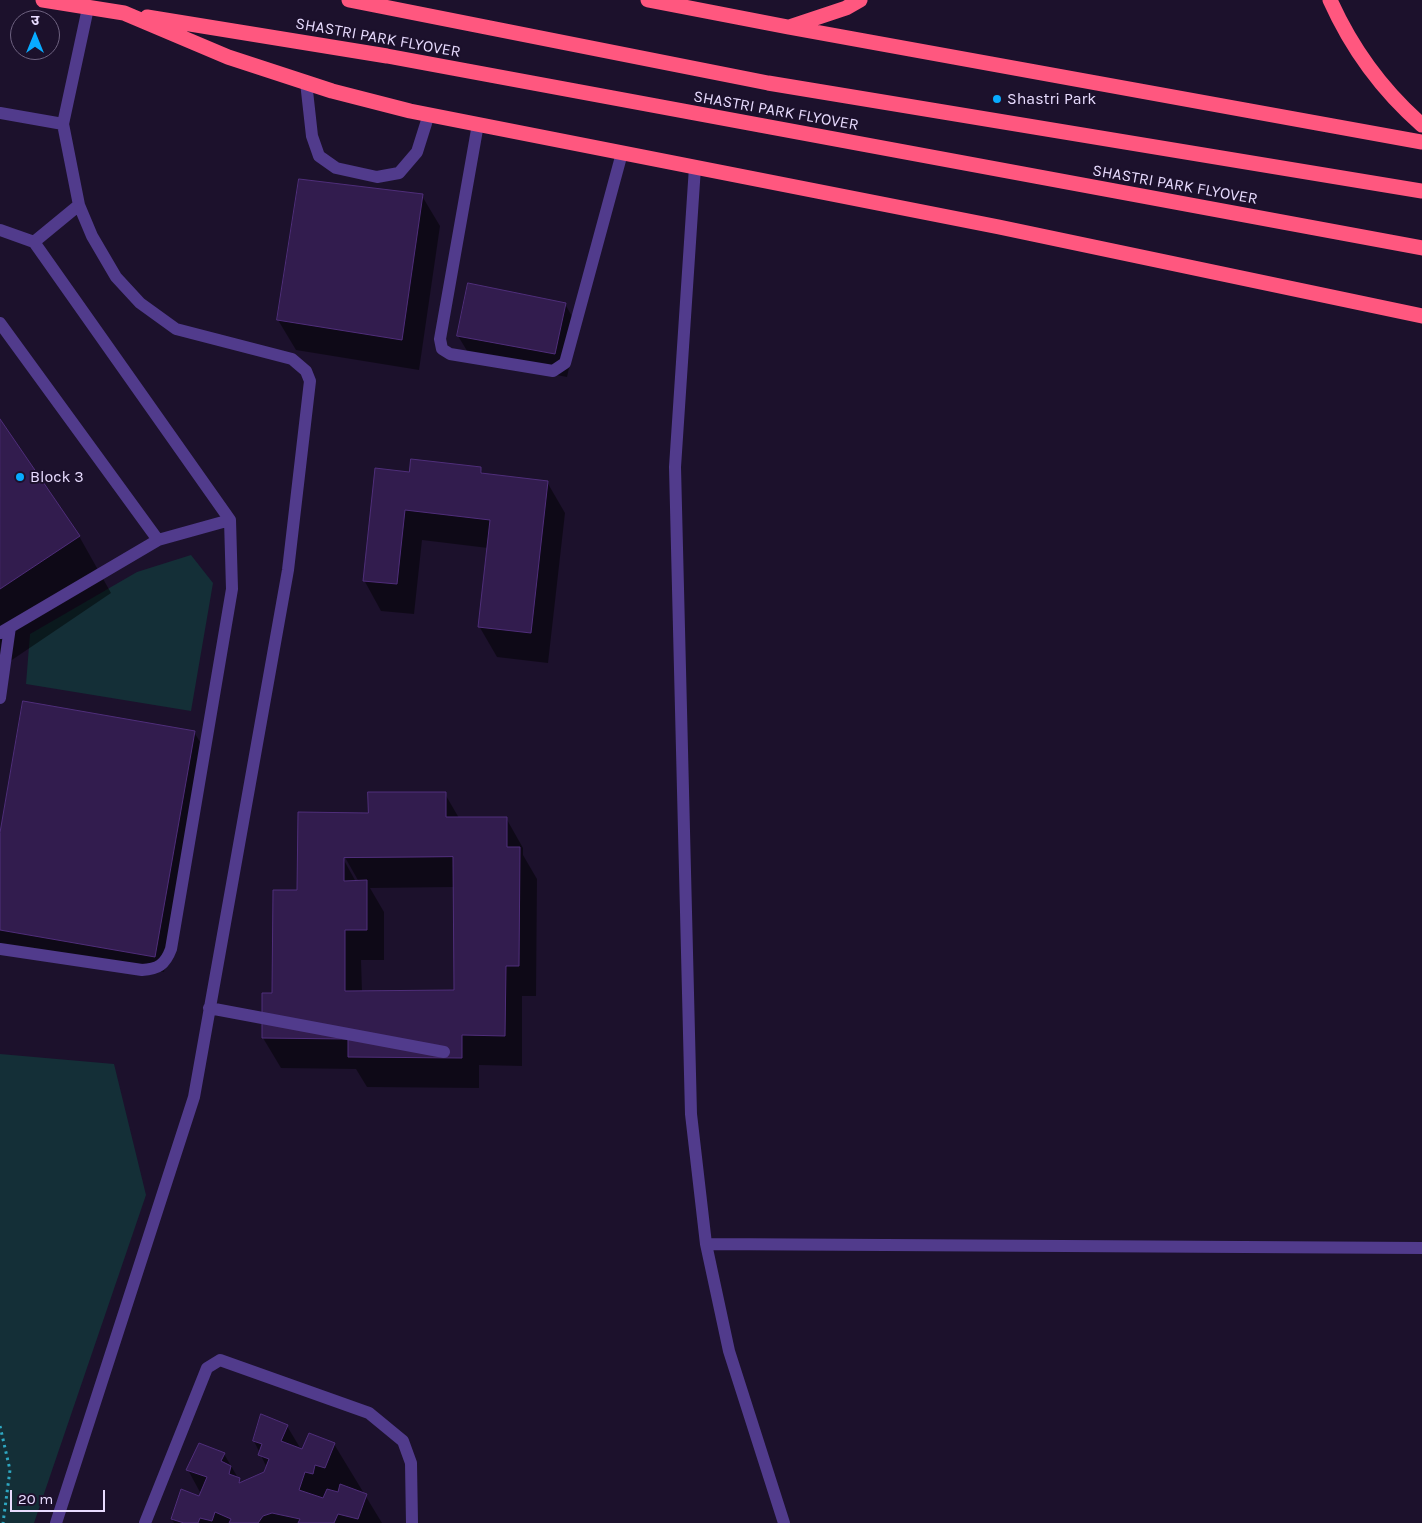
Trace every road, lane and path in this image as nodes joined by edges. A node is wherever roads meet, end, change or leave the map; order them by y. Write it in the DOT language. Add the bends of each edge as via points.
graph roads {
  1 [pos="43,0"];
  2 [pos="349,0"];
  3 [pos="648,0"];
  4 [pos="860,0"];
  5 [pos="1330,0"];
  6 [pos="88,8"];
  7 [pos="124,13"];
  8 [pos="788,28"];
  9 [pos="306,82"];
  10 [pos="0,113"];
  11 [pos="430,114"];
  12 [pos="63,124"];
  13 [pos="478,124"];
  14 [pos="1422,125"];
  15 [pos="1422,142"];
  16 [pos="622,152"];
  17 [pos="695,167"];
  18 [pos="1422,192"];
  19 [pos="79,205"];
  20 [pos="0,230"];
  21 [pos="34,242"];
  22 [pos="1422,248"];
  23 [pos="1422,316"];
  24 [pos="0,323"];
  25 [pos="230,520"];
  26 [pos="158,540"];
  27 [pos="5,630"];
  28 [pos="0,698"];
  29 [pos="0,949"];
  30 [pos="209,1008"];
  31 [pos="444,1052"];
  32 [pos="706,1244"];
  33 [pos="1422,1248"];
  34 [pos="0,1426"];
  35 [pos="3,1523"];
  36 [pos="56,1523"];
  37 [pos="144,1523"];
  38 [pos="412,1523"];
  39 [pos="784,1523"];
  1 -- 6 [label="highway"];
  2 -- 18 [label="highway, SHASTRI PARK FLYOVER" via="768,84"];
  3 -- 8 [label="highway"];
  4 -- 8 [label="highway"];
  5 -- 14 [label="highway" via="1343,28 1374,74"];
  6 -- 7 [label="highway"];
  6 -- 12 [label="street"];
  7 -- 9 [label="highway" via="228,57"];
  7 -- 22 [label="highway, SHASTRI PARK FLYOVER" via="387,56"];
  8 -- 15 [label="highway"];
  9 -- 11 [label="highway"];
  9 -- 11 [label="street" via="314,143 319,156 336,168 377,177 399,173 418,152"];
  10 -- 12 [label="street"];
  11 -- 13 [label="highway"];
  12 -- 19 [label="street"];
  13 -- 16 [label="highway"];
  13 -- 16 [label="street" via="440,339 442,349 450,354 553,371 565,363"];
  16 -- 17 [label="highway"];
  17 -- 23 [label="highway"];
  17 -- 32 [label="street" via="674,467 691,1114"];
  19 -- 21 [label="street"];
  19 -- 30 [label="street" via="92,236 116,277 140,303 176,329 292,359 306,371 310,381 288,570"];
  20 -- 21 [label="street"];
  21 -- 25 [label="street"];
  24 -- 26 [label="street"];
  25 -- 26 [label="street"];
  25 -- 29 [label="street" via="232,589 173,940 166,961 157,969 142,970"];
  26 -- 27 [label="street"];
  27 -- 28 [label="street"];
  30 -- 31 [label="street"];
  30 -- 36 [label="street" via="194,1097"];
  32 -- 33 [label="street"];
  32 -- 39 [label="street" via="729,1351"];
  34 -- 35 [label="path" via="10,1470"];
  37 -- 38 [label="street" via="207,1368 220,1360 368,1413 403,1441 412,1463"];
}
